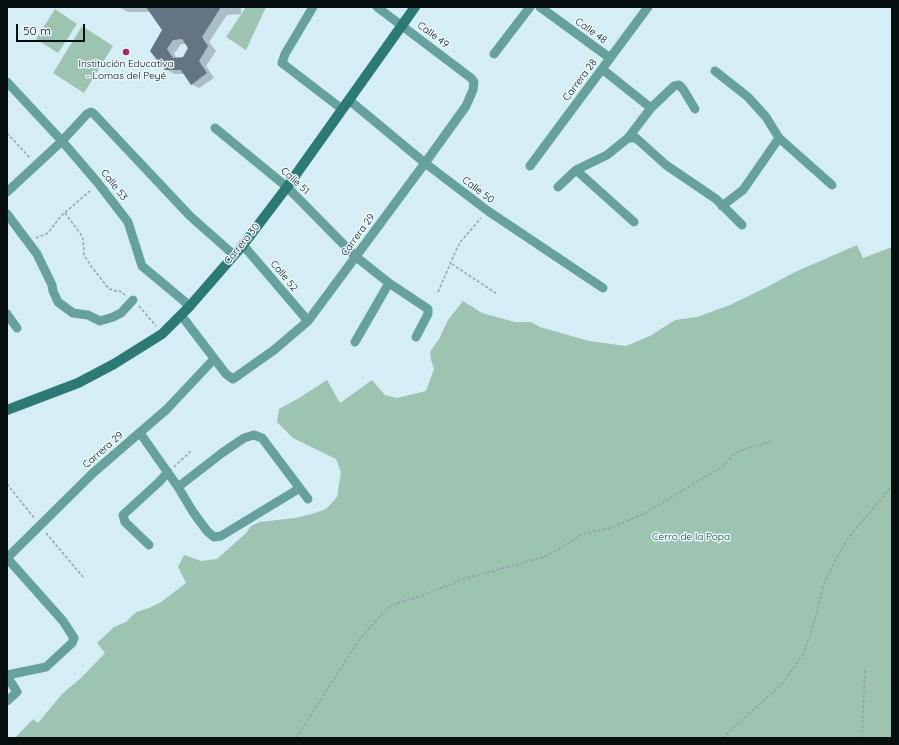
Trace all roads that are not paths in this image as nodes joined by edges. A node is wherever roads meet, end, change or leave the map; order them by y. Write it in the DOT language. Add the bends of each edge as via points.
graph roads {
  1 [pos="313,7"];
  2 [pos="377,7"];
  3 [pos="414,7"];
  4 [pos="530,7"];
  5 [pos="540,7"];
  6 [pos="648,7"];
  7 [pos="402,25"];
  8 [pos="494,54"];
  9 [pos="610,58"];
  10 [pos="602,69"];
  11 [pos="715,71"];
  12 [pos="7,82"];
  13 [pos="474,82"];
  14 [pos="349,100"];
  15 [pos="651,108"];
  16 [pos="342,109"];
  17 [pos="695,109"];
  18 [pos="215,128"];
  19 [pos="628,138"];
  20 [pos="779,138"];
  21 [pos="62,141"];
  22 [pos="425,163"];
  23 [pos="530,166"];
  24 [pos="576,170"];
  25 [pos="832,185"];
  26 [pos="287,187"];
  27 [pos="558,187"];
  28 [pos="7,192"];
  29 [pos="722,206"];
  30 [pos="7,214"];
  31 [pos="634,222"];
  32 [pos="742,225"];
  33 [pos="243,244"];
  34 [pos="234,256"];
  35 [pos="355,256"];
  36 [pos="389,283"];
  37 [pos="603,288"];
  38 [pos="132,300"];
  39 [pos="189,307"];
  40 [pos="7,314"];
  41 [pos="181,315"];
  42 [pos="308,321"];
  43 [pos="17,328"];
  44 [pos="416,337"];
  45 [pos="355,342"];
  46 [pos="214,359"];
  47 [pos="7,410"];
  48 [pos="140,433"];
  49 [pos="168,472"];
  50 [pos="178,487"];
  51 [pos="300,488"];
  52 [pos="308,499"];
  53 [pos="149,545"];
  54 [pos="7,558"];
  55 [pos="7,675"];
  56 [pos="7,701"];
  1 -- 16 [label="street" via="282,63"];
  2 -- 7 [label="street, Calle 49"];
  3 -- 7 [label="street, Carrera 30"];
  4 -- 8 [label="street"];
  5 -- 9 [label="street, Calle 48"];
  6 -- 9 [label="street, Carrera 28"];
  7 -- 13 [label="street, Calle 49"];
  7 -- 14 [label="street, Carrera 30"];
  9 -- 10 [label="street, Carrera 28"];
  10 -- 15 [label="street"];
  10 -- 23 [label="street, Carrera 28"];
  11 -- 20 [label="street" via="748,97 766,117"];
  12 -- 21 [label="street, Calle 53"];
  13 -- 22 [label="street, Carrera 29" via="466,106"];
  14 -- 16 [label="street, Carrera 30"];
  14 -- 22 [label="street, Calle 50"];
  15 -- 17 [label="street" via="674,86 679,85"];
  15 -- 19 [label="street"];
  16 -- 26 [label="street, Carrera 30"];
  18 -- 26 [label="street, Calle 51"];
  19 -- 24 [label="street" via="607,155"];
  19 -- 29 [label="street" via="636,138 666,165 716,199"];
  20 -- 25 [label="street"];
  20 -- 29 [label="street" via="743,190"];
  21 -- 28 [label="street"];
  21 -- 34 [label="street" via="87,114 94,114 190,216"];
  21 -- 39 [label="street, Calle 53" via="98,182 128,222 142,266"];
  22 -- 35 [label="street, Carrera 29"];
  22 -- 37 [label="street, Calle 50" via="488,212"];
  24 -- 27 [label="street"];
  24 -- 31 [label="street"];
  26 -- 33 [label="street, Carrera 30"];
  26 -- 35 [label="street, Calle 51"];
  29 -- 32 [label="street"];
  30 -- 38 [label="street" via="37,254 58,302 73,313 88,315 100,321 121,313"];
  33 -- 34 [label="street, Carrera 30"];
  33 -- 42 [label="street, Calle 52"];
  34 -- 39 [label="street, Carrera 30"];
  35 -- 36 [label="street, Calle 51"];
  35 -- 42 [label="street, Carrera 29"];
  36 -- 44 [label="street, Calle 51" via="428,310"];
  36 -- 45 [label="street"];
  39 -- 41 [label="street, Carrera 30"];
  40 -- 43 [label="street"];
  41 -- 46 [label="street"];
  41 -- 47 [label="street, Carrera 30" via="162,334 114,364 78,382"];
  42 -- 46 [label="street, Carrera 29" via="274,350 233,379"];
  46 -- 48 [label="street, Carrera 29" via="167,409"];
  48 -- 49 [label="street"];
  48 -- 54 [label="street, Carrera 29" via="93,473"];
  49 -- 50 [label="street"];
  49 -- 53 [label="street" via="122,515 125,522"];
  50 -- 51 [label="street" via="193,512 214,537 221,536"];
  50 -- 51 [label="street" via="222,453 244,438 254,435 262,438"];
  51 -- 52 [label="street"];
  54 -- 55 [label="street" via="63,620 74,638 72,643 46,667"];
  55 -- 56 [label="street" via="17,692"];
}
